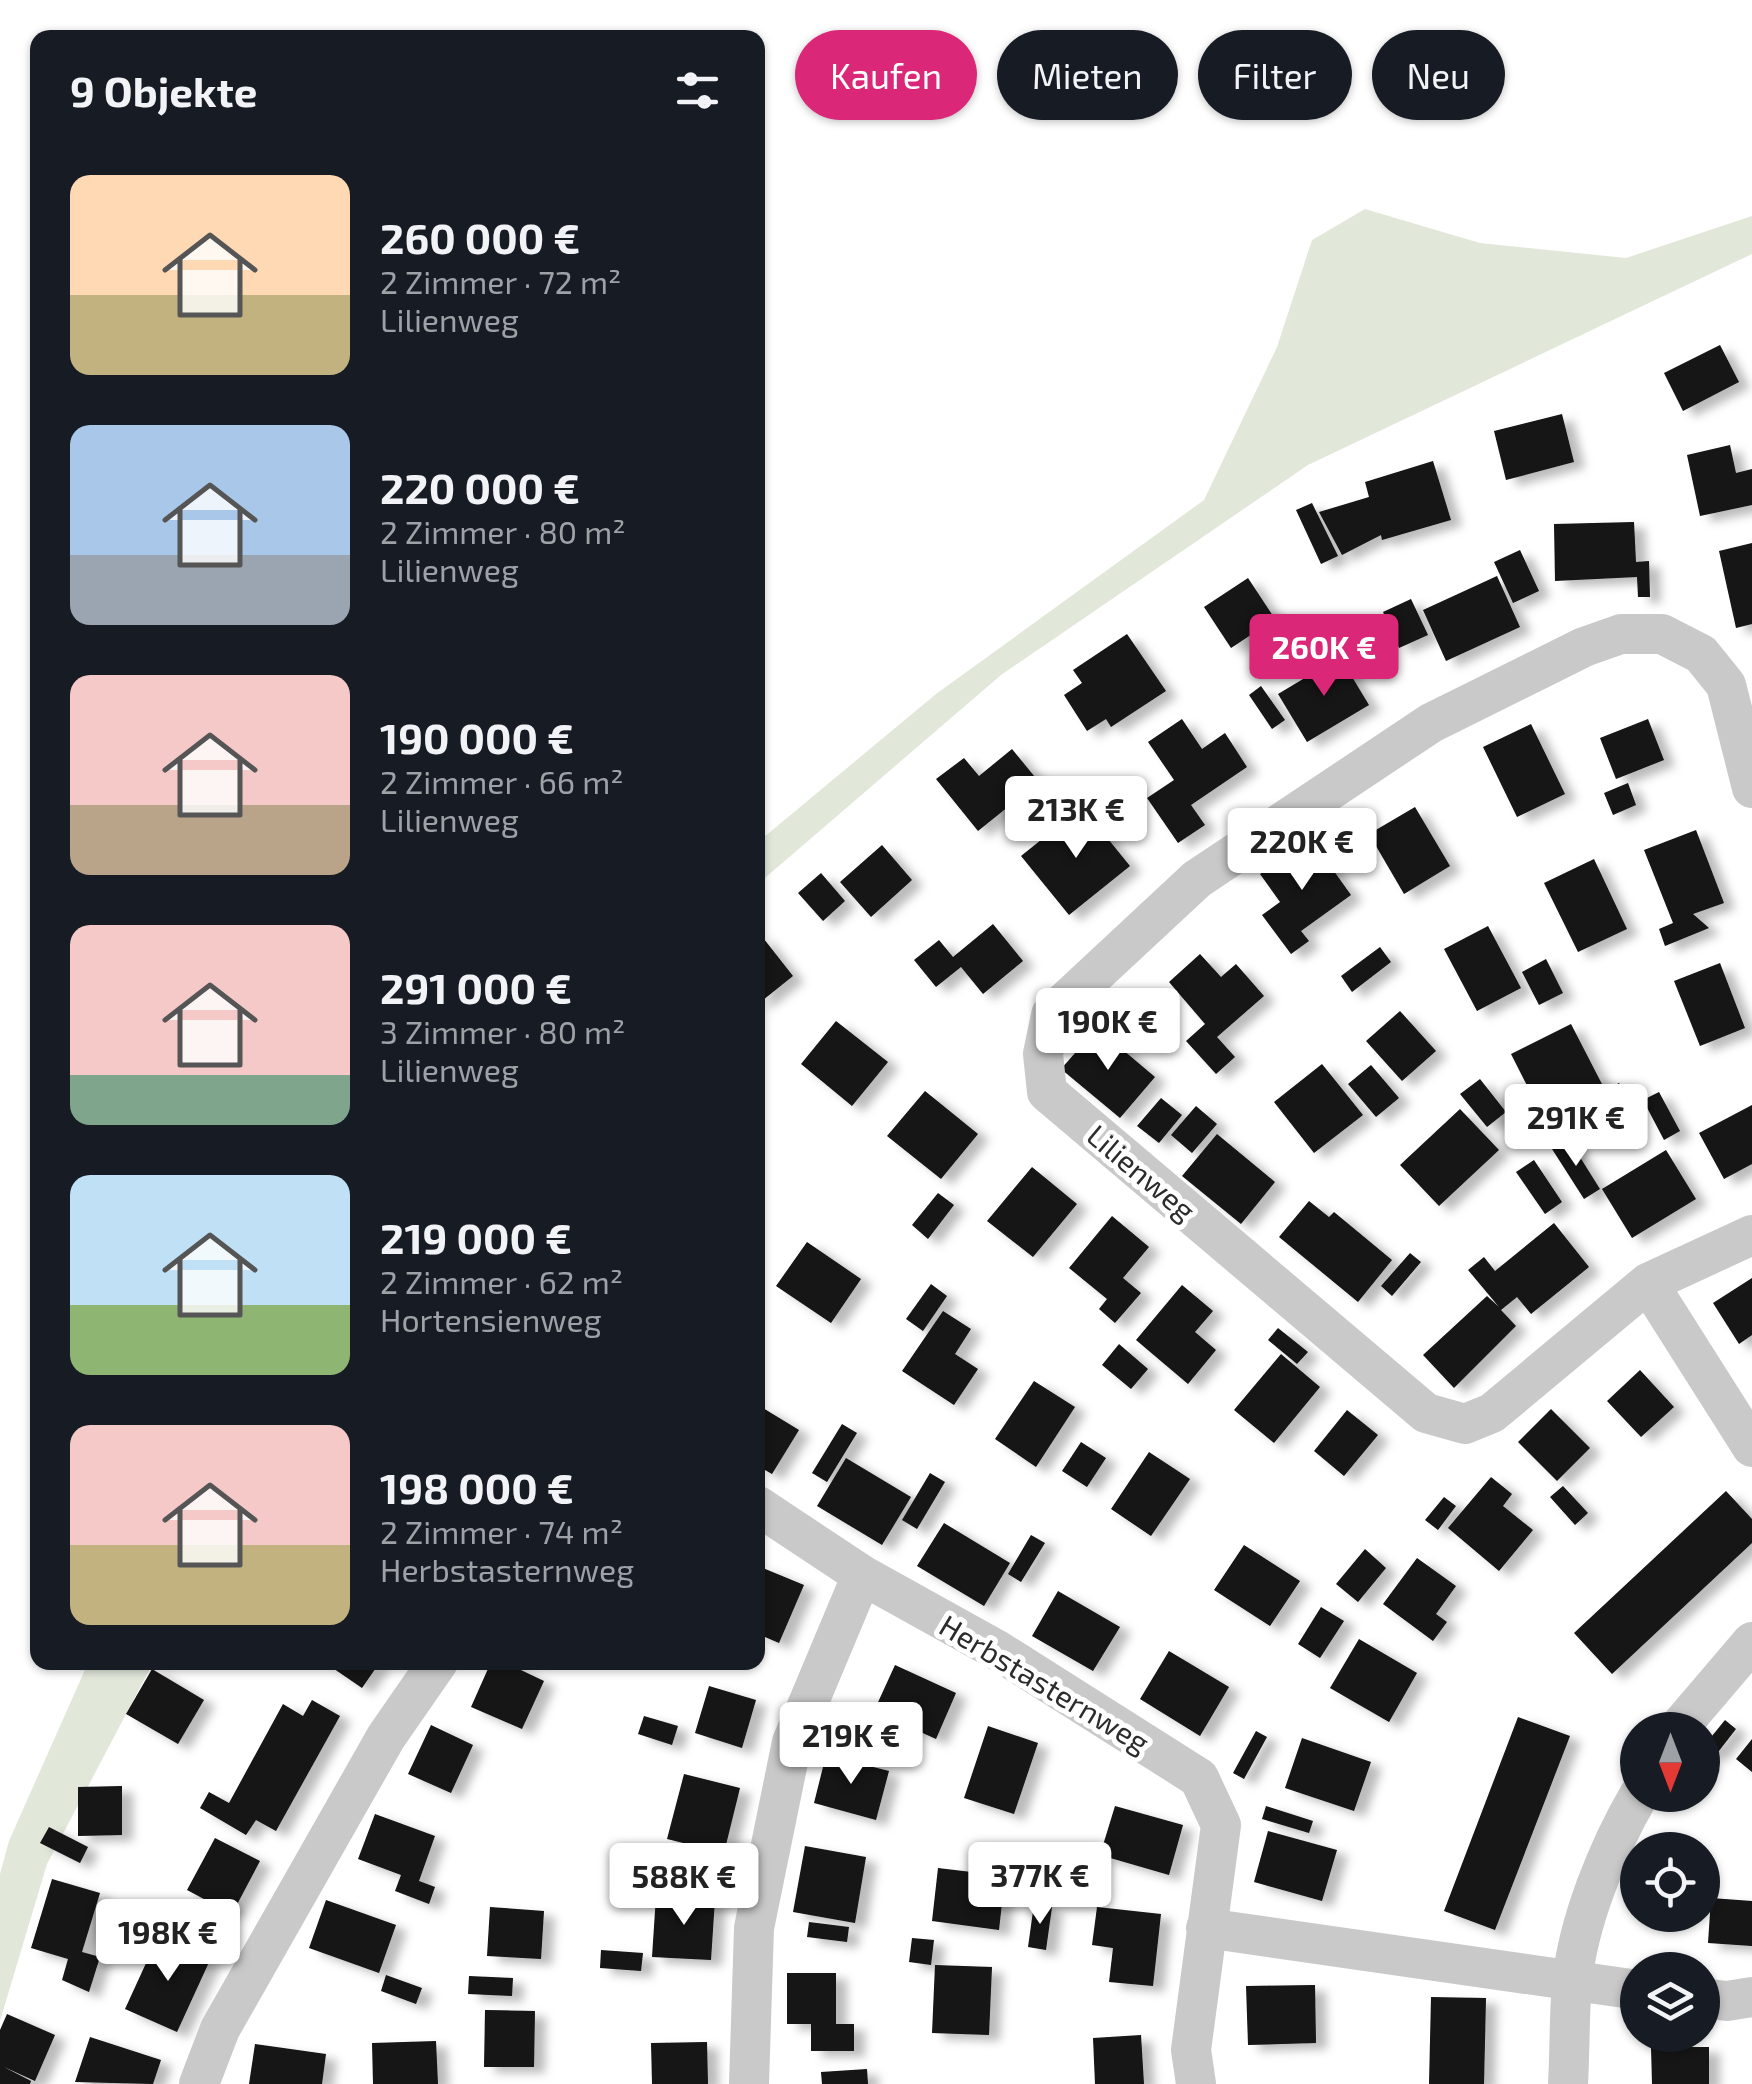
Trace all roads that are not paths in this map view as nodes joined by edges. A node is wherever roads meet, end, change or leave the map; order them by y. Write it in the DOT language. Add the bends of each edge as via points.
graph roads {
  1 [pos="1752,788"];
  2 [pos="1752,1235"];
  3 [pos="1648,1284"];
  4 [pos="1752,1447"];
  5 [pos="765,1511"];
  6 [pos="862,1575"];
  7 [pos="1752,1642"];
  8 [pos="433,1670"];
  9 [pos="1692,1712"];
  10 [pos="1628,1812"];
  11 [pos="1206,1928"];
  12 [pos="1572,1983"];
  13 [pos="1620,1988"];
  14 [pos="1752,1997"];
  15 [pos="1720,2000"];
  16 [pos="199,2084"];
  17 [pos="750,2084"];
  18 [pos="1196,2084"];
  19 [pos="1568,2084"];
  1 -- 3 [label="street, Lilienweg" via="1726,685 1701,654 1662,634 1621,634 1431,723 1197,879 1051,1015 1043,1054 1047,1092 1426,1413 1465,1424 1492,1413"];
  2 -- 3 [label="street, Lilienweg"];
  3 -- 4 [label="street"];
  5 -- 6 [label="street, Herbstasternweg"];
  6 -- 11 [label="street, Herbstasternweg" via="997,1650 1198,1778 1222,1825"];
  6 -- 17 [label="street" via="792,1742 754,1928"];
  7 -- 9 [label="street"];
  8 -- 16 [label="street" via="376,1754 220,2029"];
  10 -- 12 [label="street" via="1579,1938"];
  11 -- 12 [label="street"];
  11 -- 18 [label="street, Herbstasternweg" via="1192,2050"];
  12 -- 13 [label="street"];
  12 -- 19 [label="street"];
  14 -- 15 [label="street"];
}
